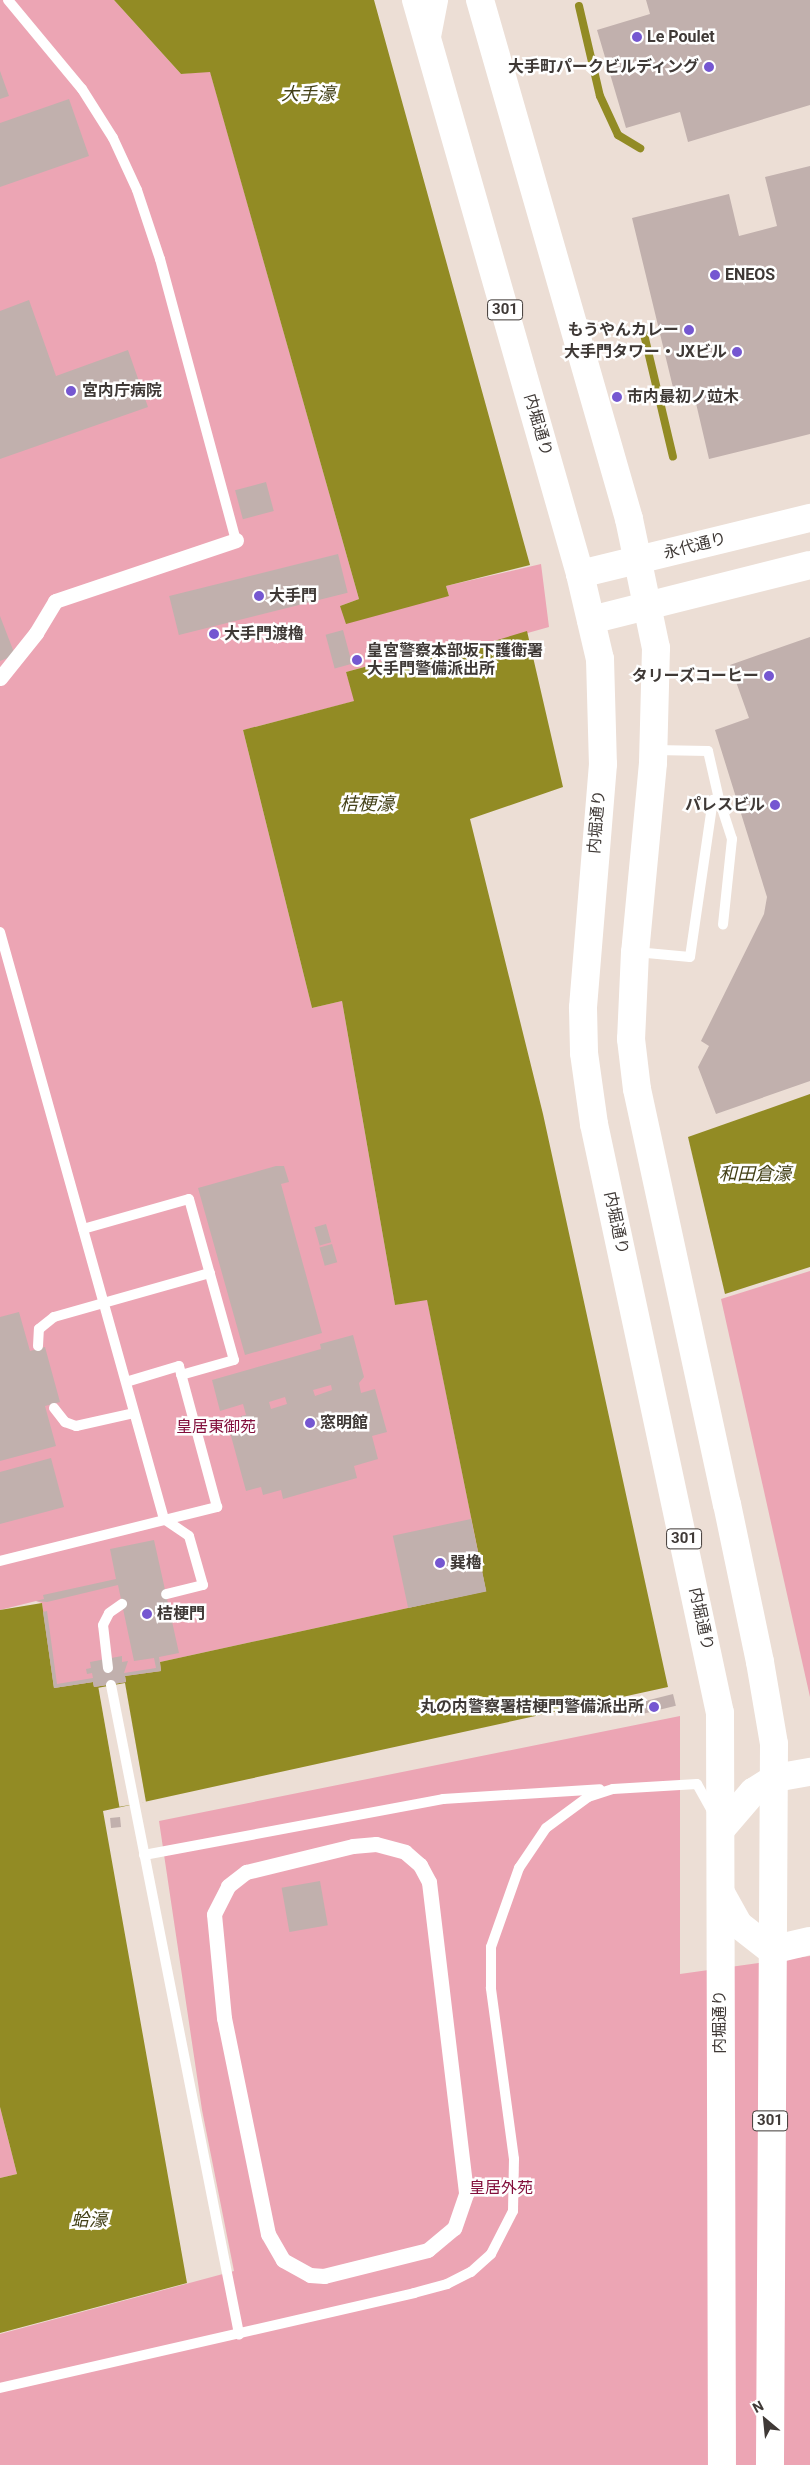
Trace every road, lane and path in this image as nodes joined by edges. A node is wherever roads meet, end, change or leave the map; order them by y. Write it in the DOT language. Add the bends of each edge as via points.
graph roads {
  1 [pos="8,0"];
  2 [pos="416,0"];
  3 [pos="435,0"];
  4 [pos="484,7"];
  5 [pos="428,36"];
  6 [pos="810,518"];
  7 [pos="236,540"];
  8 [pos="637,560"];
  9 [pos="810,565"];
  10 [pos="580,574"];
  11 [pos="649,606"];
  12 [pos="591,620"];
  13 [pos="0,678"];
  14 [pos="654,750"];
  15 [pos="719,799"];
  16 [pos="722,925"];
  17 [pos="0,932"];
  18 [pos="634,952"];
  19 [pos="83,1229"];
  20 [pos="210,1274"];
  21 [pos="104,1304"];
  22 [pos="38,1346"];
  23 [pos="181,1375"];
  24 [pos="126,1382"];
  25 [pos="54,1408"];
  26 [pos="134,1413"];
  27 [pos="164,1519"];
  28 [pos="0,1561"];
  29 [pos="166,1594"];
  30 [pos="122,1604"];
  31 [pos="108,1668"];
  32 [pos="111,1685"];
  33 [pos="810,1772"];
  34 [pos="776,1778"];
  35 [pos="613,1788"];
  36 [pos="722,1828"];
  37 [pos="144,1855"];
  38 [pos="721,1893"];
  39 [pos="810,1941"];
  40 [pos="771,1950"];
  41 [pos="224,2018"];
  42 [pos="239,2334"];
  43 [pos="0,2388"];
  44 [pos="722,2465"];
  45 [pos="770,2465"];
  1 -- 7 [label="lane" via="82,89 113,138 137,190 160,259"];
  2 -- 5 [label="main road, 内堀通り / 301"];
  3 -- 5 [label="street"];
  4 -- 8 [label="main road, 301" via="629,519"];
  5 -- 10 [label="main road, 内堀通り / 301"];
  6 -- 8 [label="main road, 永代通り"];
  7 -- 13 [label="street" via="55,600 36,633"];
  8 -- 10 [label="main road, 永代通り"];
  8 -- 11 [label="main road, 301"];
  9 -- 11 [label="main road"];
  10 -- 12 [label="main road, 内堀通り / 301"];
  11 -- 12 [label="main road"];
  11 -- 14 [label="main road, 301" via="656,648"];
  12 -- 36 [label="main road, 内堀通り / 301" via="600,659 603,764 583,1008 584,1053 594,1124 717,1694"];
  14 -- 15 [label="lane" via="708,751"];
  14 -- 18 [label="main road, 301"];
  15 -- 16 [label="lane" via="732,839"];
  15 -- 18 [label="lane" via="713,800 690,957"];
  17 -- 19 [label="lane"];
  18 -- 34 [label="main road, 301" via="631,1038 637,1089 758,1652 774,1744"];
  19 -- 20 [label="lane" via="189,1199"];
  19 -- 21 [label="lane"];
  20 -- 21 [label="lane"];
  20 -- 23 [label="lane" via="234,1360"];
  21 -- 22 [label="lane" via="48,1319 36,1335"];
  21 -- 24 [label="lane"];
  23 -- 24 [label="lane" via="179,1366"];
  23 -- 27 [label="lane" via="217,1507"];
  24 -- 26 [label="lane"];
  25 -- 26 [label="lane" via="65,1422 76,1426"];
  26 -- 27 [label="lane"];
  27 -- 28 [label="lane"];
  27 -- 29 [label="lane" via="190,1536 203,1585"];
  30 -- 31 [label="lane" via="109,1613 103,1625"];
  32 -- 37 [label="lane"];
  33 -- 34 [label="main road"];
  34 -- 36 [label="main road" via="740,1804"];
  34 -- 40 [label="main road, 301"];
  35 -- 36 [label="lane" via="696,1784"];
  35 -- 37 [label="lane" via="443,1800"];
  35 -- 42 [label="lane" via="588,1797 546,1828 519,1868 491,1947 491,1988 502,2056 515,2186 513,2211 491,2254 471,2272 447,2284"];
  36 -- 38 [label="main road, 内堀通り / 301"];
  37 -- 42 [label="lane"];
  38 -- 40 [label="main road" via="739,1925"];
  38 -- 44 [label="main road, 内堀通り / 301"];
  39 -- 40 [label="main road"];
  40 -- 45 [label="main road, 301"];
  41 -- 41 [label="street" via="213,1922 222,1895 237,1878 267,1866 353,1846 376,1844 406,1852 420,1865 429,1882 466,2194 462,2211 446,2237 415,2255 324,2276 301,2273 282,2260 268,2234"];
  42 -- 43 [label="lane"];
}
